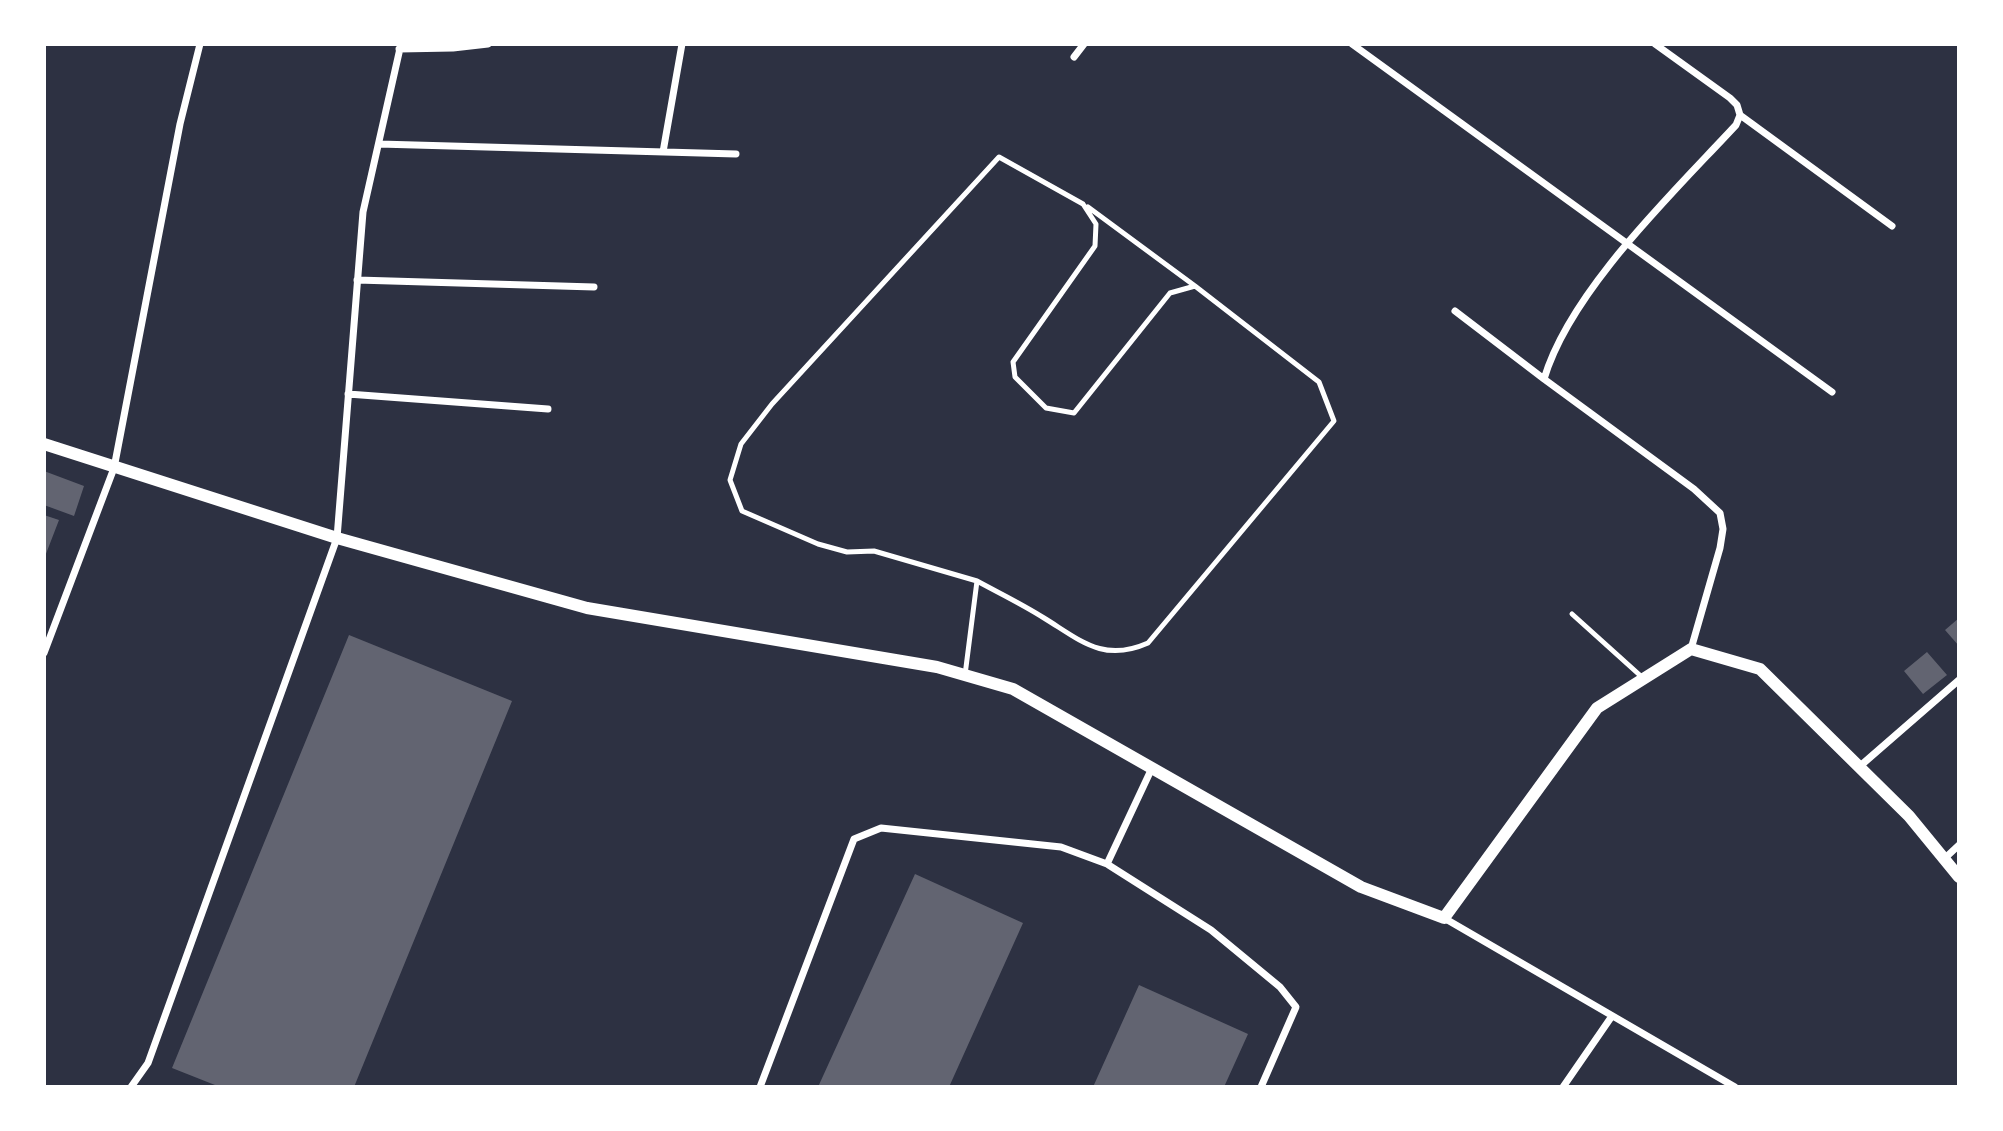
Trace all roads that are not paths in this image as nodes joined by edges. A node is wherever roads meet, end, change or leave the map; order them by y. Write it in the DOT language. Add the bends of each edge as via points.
graph roads {
  1 [pos="200,44"];
  2 [pos="488,44"];
  3 [pos="682,44"];
  4 [pos="1084,44"];
  5 [pos="1352,44"];
  6 [pos="1655,44"];
  7 [pos="400,46"];
  8 [pos="1074,57"];
  9 [pos="1740,115"];
  10 [pos="379,144"];
  11 [pos="663,152"];
  12 [pos="736,154"];
  13 [pos="1083,204"];
  14 [pos="1892,226"];
  15 [pos="1626,244"];
  16 [pos="357,280"];
  17 [pos="594,286"];
  18 [pos="1195,286"];
  19 [pos="1455,311"];
  20 [pos="1544,379"];
  21 [pos="1832,393"];
  22 [pos="348,394"];
  23 [pos="548,409"];
  24 [pos="44,444"];
  25 [pos="114,468"];
  26 [pos="337,538"];
  27 [pos="977,581"];
  28 [pos="1572,614"];
  29 [pos="1690,649"];
  30 [pos="44,653"];
  31 [pos="965,675"];
  32 [pos="1643,678"];
  33 [pos="1959,680"];
  34 [pos="1859,767"];
  35 [pos="1152,768"];
  36 [pos="1959,845"];
  37 [pos="1944,859"];
  38 [pos="1107,864"];
  39 [pos="1959,877"];
  40 [pos="1444,918"];
  41 [pos="1612,1016"];
  42 [pos="131,1087"];
  43 [pos="760,1087"];
  44 [pos="1261,1087"];
  45 [pos="1563,1087"];
  46 [pos="1735,1087"];
  1 -- 25 [label="street" via="180,124"];
  2 -- 7 [label="street"];
  3 -- 11 [label="street"];
  4 -- 8 [label="street"];
  5 -- 15 [label="street"];
  6 -- 9 [label="street" via="1730,97"];
  7 -- 10 [label="street"];
  9 -- 14 [label="street"];
  9 -- 15 [label="street" via="1736,125"];
  10 -- 11 [label="street"];
  10 -- 16 [label="street" via="363,212"];
  11 -- 12 [label="street"];
  13 -- 18 [label="lane"];
  13 -- 18 [label="lane" via="1097,224 1095,246 1013,362 1015,377 1046,408 1074,413 1170,293"];
  13 -- 27 [label="lane" via="999,157 772,404 741,444 730,480 741,511 818,544 847,552 874,551"];
  15 -- 20 [label="street" via="1564,331"];
  15 -- 21 [label="street"];
  16 -- 17 [label="street"];
  16 -- 22 [label="street"];
  18 -- 27 [label="lane" via="1319,382 1334,421 1148,643 1133,650 1086,647"];
  19 -- 20 [label="street"];
  20 -- 29 [label="street" via="1720,513 1720,548"];
  22 -- 23 [label="street"];
  22 -- 26 [label="street"];
  24 -- 25 [label="street"];
  25 -- 26 [label="street"];
  25 -- 30 [label="street"];
  26 -- 31 [label="street" via="587,608"];
  26 -- 42 [label="street" via="148,1063"];
  27 -- 31 [label="lane"];
  28 -- 32 [label="lane"];
  29 -- 32 [label="street"];
  29 -- 34 [label="street" via="1760,668"];
  31 -- 35 [label="street" via="1013,689"];
  32 -- 40 [label="street" via="1597,708"];
  33 -- 34 [label="street"];
  34 -- 37 [label="street"];
  35 -- 38 [label="street"];
  35 -- 40 [label="street" via="1361,887"];
  36 -- 37 [label="street"];
  37 -- 39 [label="street"];
  38 -- 43 [label="street" via="1061,847 881,828 854,839"];
  38 -- 44 [label="street" via="1211,930 1280,987 1296,1007"];
  40 -- 41 [label="street"];
  41 -- 45 [label="street"];
  41 -- 46 [label="street"];
}
